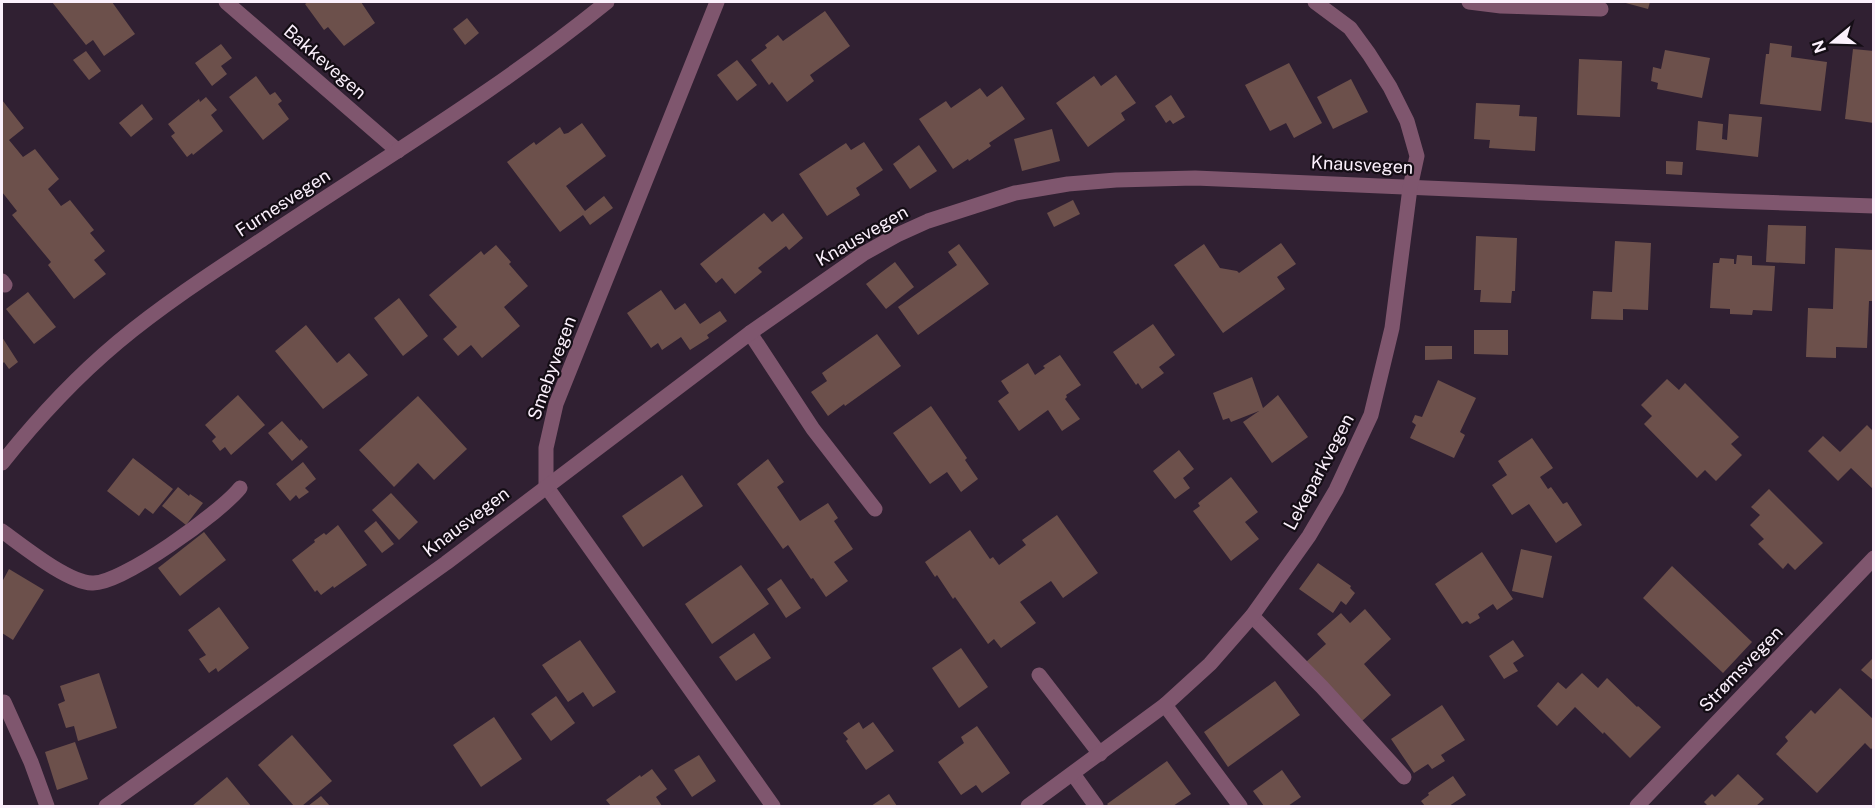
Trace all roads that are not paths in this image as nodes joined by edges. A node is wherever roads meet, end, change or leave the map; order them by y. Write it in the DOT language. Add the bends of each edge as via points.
graph roads {
  1 [pos="226,2"];
  2 [pos="607,2"];
  3 [pos="717,2"];
  4 [pos="1315,2"];
  5 [pos="1470,2"];
  6 [pos="1601,9"];
  7 [pos="398,151"];
  8 [pos="1410,188"];
  9 [pos="1874,206"];
  10 [pos="750,333"];
  11 [pos="2,463"];
  12 [pos="546,486"];
  13 [pos="240,488"];
  14 [pos="876,510"];
  15 [pos="2,531"];
  16 [pos="1874,558"];
  17 [pos="1252,616"];
  18 [pos="1039,675"];
  19 [pos="4,702"];
  20 [pos="1165,705"];
  21 [pos="1100,754"];
  22 [pos="1073,774"];
  23 [pos="1404,777"];
  24 [pos="47,807"];
  25 [pos="106,807"];
  26 [pos="773,807"];
  27 [pos="1028,807"];
  28 [pos="1096,807"];
  29 [pos="1240,807"];
  30 [pos="1637,807"];
  1 -- 7 [label="street, Bakkevegen"];
  2 -- 7 [label="street, Furnesvegen"];
  3 -- 12 [label="street, Smebyvegen" via="556,404 546,448"];
  4 -- 8 [label="street, Lekeparkvegen" via="1350,28 1403,112 1417,156"];
  5 -- 6 [label="street"];
  7 -- 11 [label="street, Furnesvegen" via="183,292 127,335 73,382"];
  8 -- 9 [label="street, Knausvegen"];
  8 -- 10 [label="street, Knausvegen" via="1195,178 1068,184 1015,193 928,220 897,235 863,254"];
  8 -- 17 [label="street, Lekeparkvegen" via="1392,328 1371,415 1310,536"];
  10 -- 12 [label="street, Knausvegen"];
  10 -- 14 [label="street" via="813,429"];
  12 -- 25 [label="street, Knausvegen"];
  12 -- 26 [label="street"];
  13 -- 15 [label="street" via="232,499 184,536 107,582 79,580"];
  16 -- 30 [label="street, Strømsvegen"];
  17 -- 20 [label="street, Lekeparkvegen" via="1210,664"];
  17 -- 23 [label="street"];
  18 -- 21 [label="street"];
  19 -- 24 [label="street"];
  20 -- 21 [label="street, Lekeparkvegen"];
  20 -- 29 [label="street"];
  21 -- 22 [label="street, Lekeparkvegen"];
  22 -- 27 [label="street, Lekeparkvegen"];
  22 -- 28 [label="street"];
}
